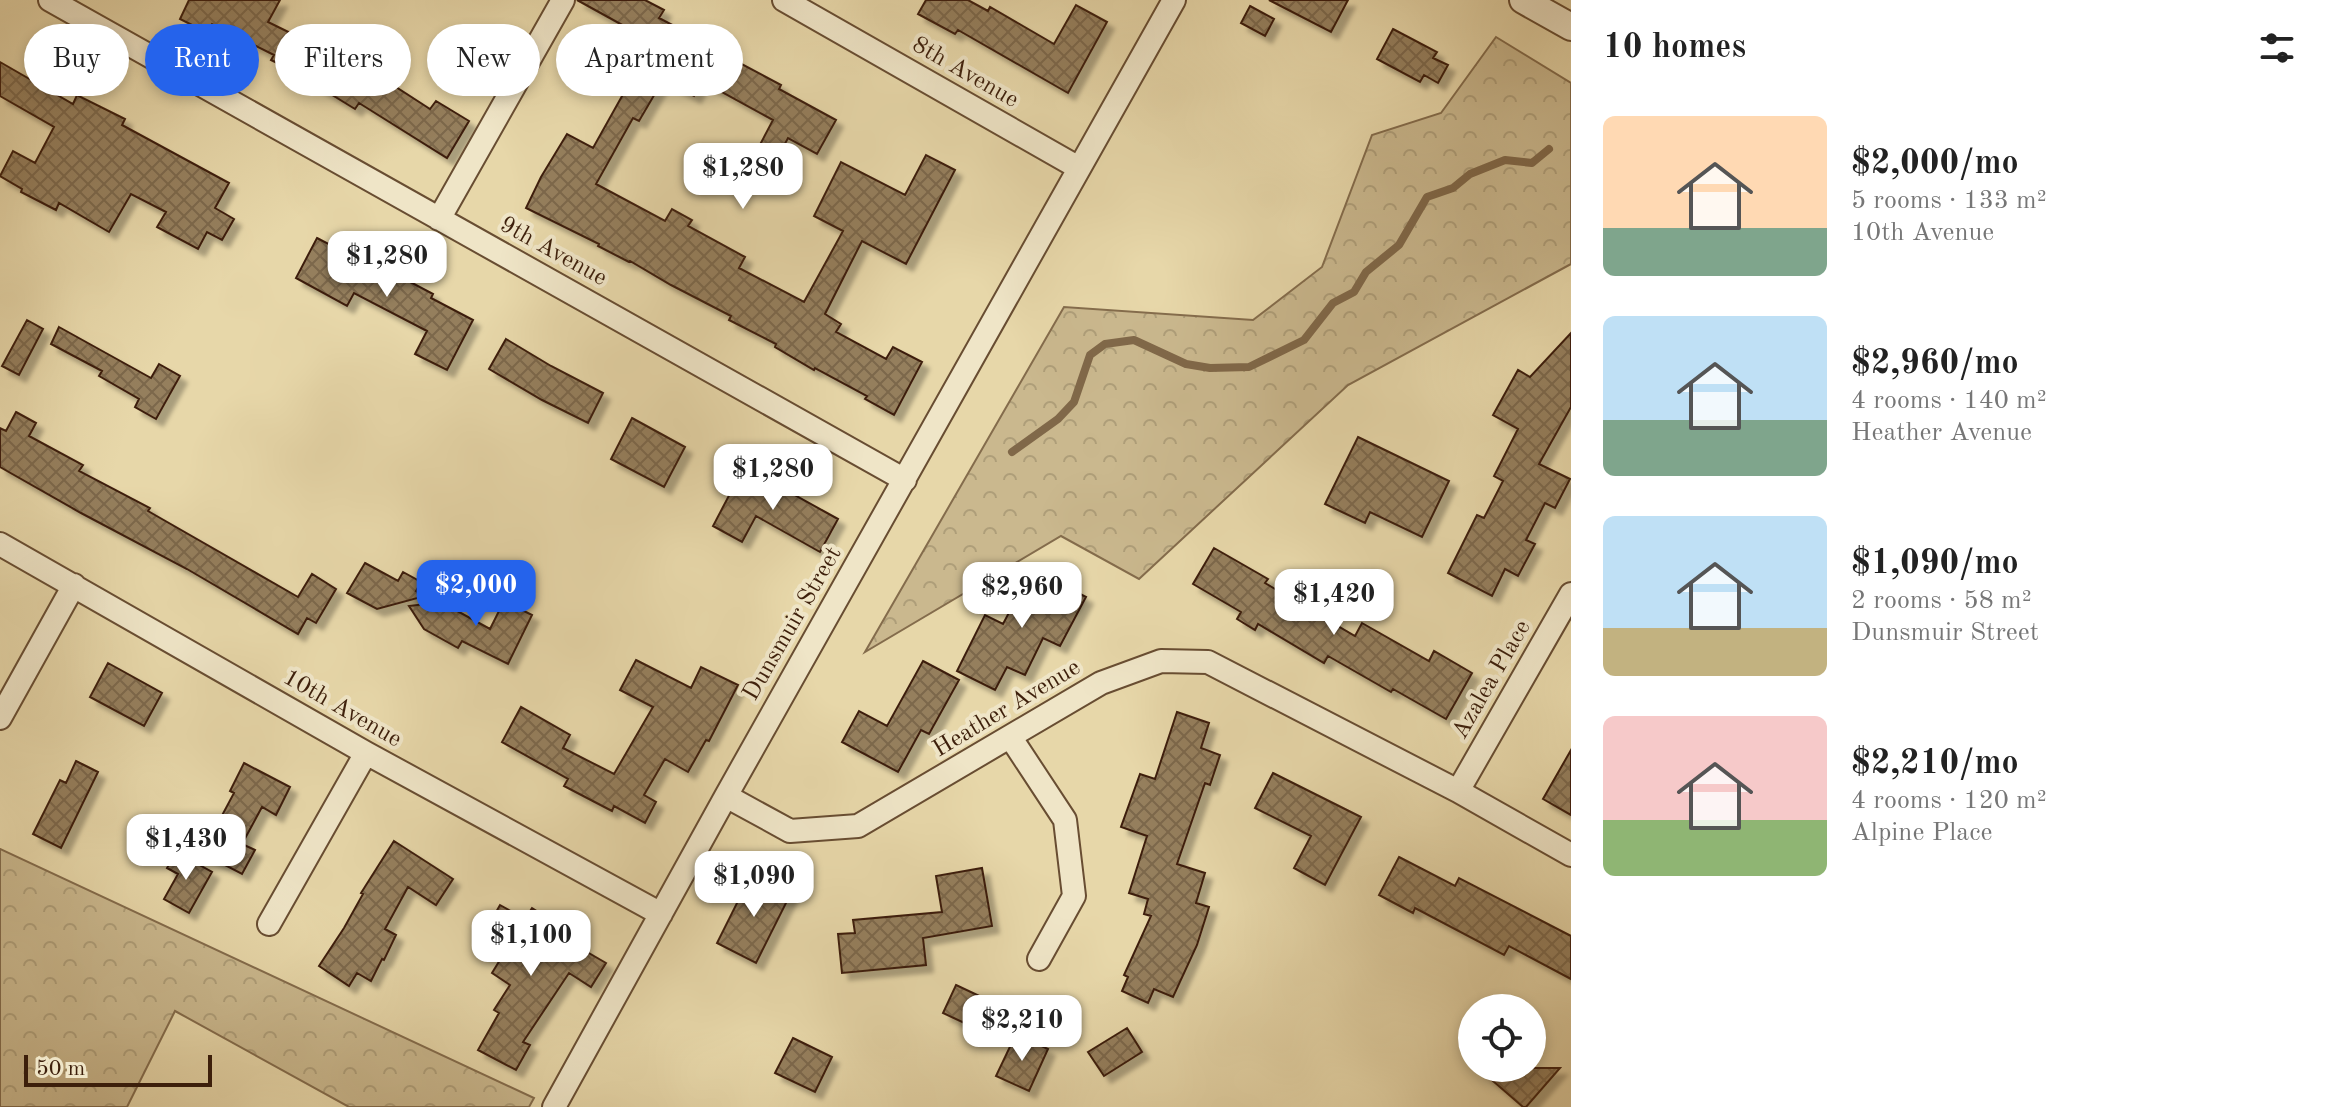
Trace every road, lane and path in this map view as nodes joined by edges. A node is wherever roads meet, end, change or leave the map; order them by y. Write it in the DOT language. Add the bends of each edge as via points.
graph roads {
  1 [pos="50,0"];
  2 [pos="563,0"];
  3 [pos="784,0"];
  4 [pos="1174,0"];
  5 [pos="1523,0"];
  6 [pos="1563,15"];
  7 [pos="1079,168"];
  8 [pos="439,219"];
  9 [pos="905,480"];
  10 [pos="0,544"];
  11 [pos="74,585"];
  12 [pos="1571,594"];
  13 [pos="0,718"];
  14 [pos="1011,738"];
  15 [pos="366,753"];
  16 [pos="1458,791"];
  17 [pos="726,796"];
  18 [pos="1571,855"];
  19 [pos="661,914"];
  20 [pos="269,924"];
  21 [pos="1039,959"];
  22 [pos="554,1107"];
  1 -- 8 [label="street, 9th Avenue"];
  2 -- 8 [label="street"];
  3 -- 7 [label="street, 8th Avenue"];
  4 -- 7 [label="street, Dunsmuir Street"];
  5 -- 6 [label="street"];
  7 -- 9 [label="street, Dunsmuir Street"];
  8 -- 9 [label="street, 9th Avenue"];
  9 -- 17 [label="street, Dunsmuir Street"];
  10 -- 11 [label="street, 10th Avenue"];
  11 -- 13 [label="street"];
  11 -- 15 [label="street, 10th Avenue"];
  12 -- 16 [label="street, Azalea Place"];
  14 -- 16 [label="street, Heather Avenue" via="1101,683 1161,661 1208,662"];
  14 -- 17 [label="street, Heather Avenue" via="858,826 790,831"];
  14 -- 21 [label="street" via="1065,820 1067,835 1074,896"];
  15 -- 19 [label="street, 10th Avenue"];
  15 -- 20 [label="street"];
  16 -- 18 [label="street, Heather Avenue"];
  17 -- 19 [label="street, Dunsmuir Street"];
  19 -- 22 [label="street, Dunsmuir Street"];
}
